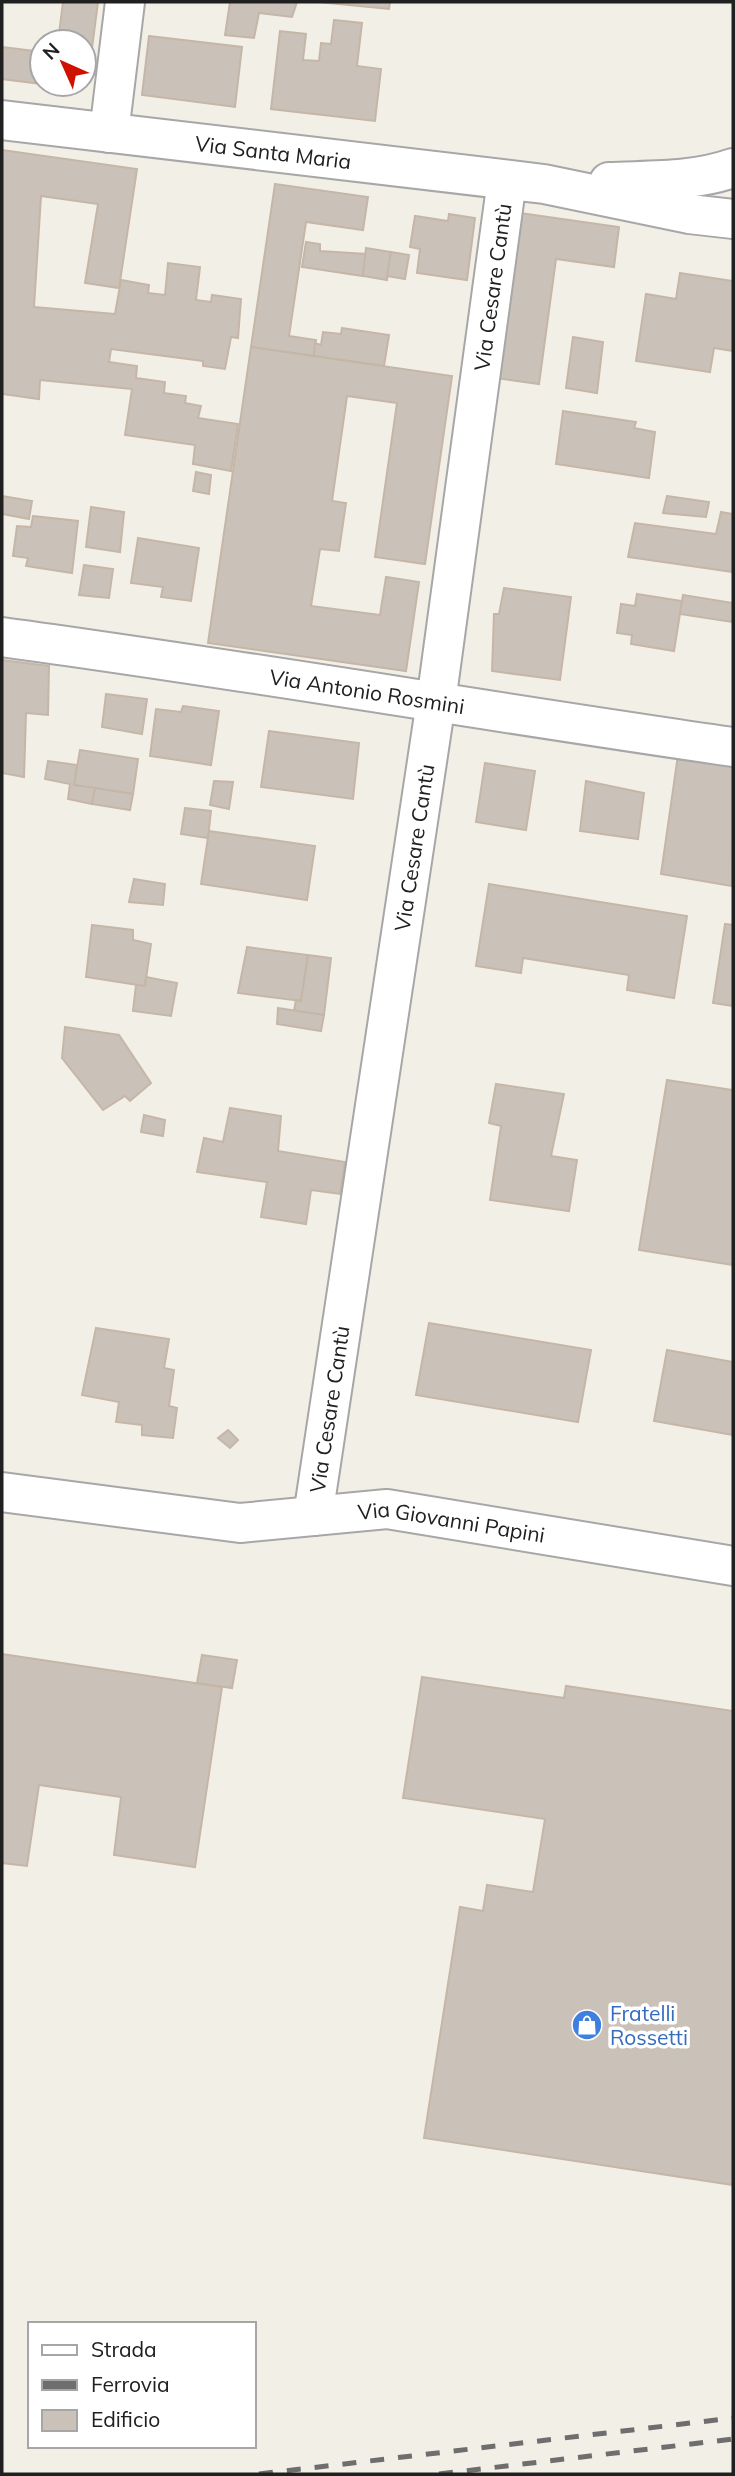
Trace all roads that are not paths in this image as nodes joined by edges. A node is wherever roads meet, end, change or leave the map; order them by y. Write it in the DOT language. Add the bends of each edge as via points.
graph roads {
  1 [pos="125,2"];
  2 [pos="2,120"];
  3 [pos="109,133"];
  4 [pos="733,168"];
  5 [pos="507,180"];
  6 [pos="544,184"];
  7 [pos="733,219"];
  8 [pos="2,637"];
  9 [pos="436,702"];
  10 [pos="733,747"];
  11 [pos="2,1492"];
  12 [pos="313,1516"];
  13 [pos="733,1566"];
  1 -- 3 [label="street"];
  2 -- 3 [label="street, Via Santa Maria"];
  3 -- 5 [label="street, Via Santa Maria"];
  4 -- 6 [label="street, Via Santa Maria" via="675,180"];
  5 -- 6 [label="street, Via Santa Maria"];
  5 -- 9 [label="street, Via Cesare Cantù"];
  6 -- 7 [label="street, Via Santa Maria"];
  8 -- 9 [label="street, Via Antonio Rosmini"];
  9 -- 10 [label="street, Via Antonio Rosmini"];
  9 -- 12 [label="street, Via Cesare Cantù"];
  11 -- 12 [label="street, Via Giovanni Papini" via="240,1522"];
  12 -- 13 [label="street, Via Giovanni Papini" via="387,1509"];
}
